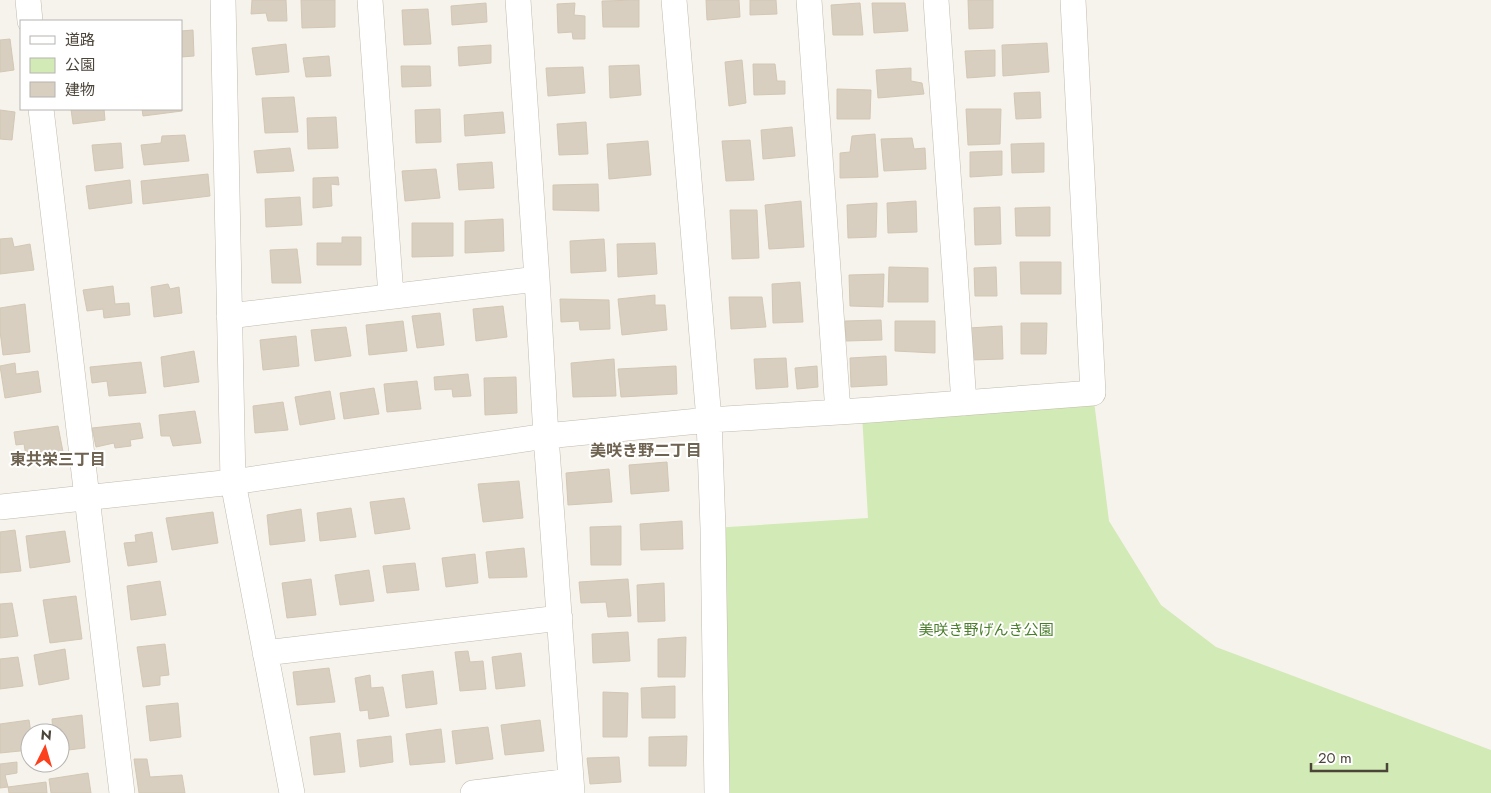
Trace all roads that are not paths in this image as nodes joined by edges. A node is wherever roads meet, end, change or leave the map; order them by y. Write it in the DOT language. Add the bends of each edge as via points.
graph roads {
  1 [pos="28,0"];
  2 [pos="223,0"];
  3 [pos="370,0"];
  4 [pos="518,0"];
  5 [pos="674,0"];
  6 [pos="809,0"];
  7 [pos="936,0"];
  8 [pos="1073,0"];
  9 [pos="30,20"];
  10 [pos="41,110"];
  11 [pos="537,279"];
  12 [pos="392,296"];
  13 [pos="229,316"];
  14 [pos="964,403"];
  15 [pos="838,412"];
  16 [pos="709,420"];
  17 [pos="546,436"];
  18 [pos="233,482"];
  19 [pos="87,497"];
  20 [pos="0,507"];
  21 [pos="560,618"];
  22 [pos="266,653"];
  23 [pos="572,787"];
  24 [pos="122,793"];
  25 [pos="292,793"];
  26 [pos="474,793"];
  27 [pos="717,793"];
  1 -- 9 [label="street"];
  2 -- 13 [label="street"];
  3 -- 12 [label="street"];
  4 -- 11 [label="street"];
  5 -- 16 [label="street"];
  6 -- 15 [label="street"];
  7 -- 14 [label="street"];
  8 -- 14 [label="street" via="1093,393"];
  10 -- 19 [label="street"];
  11 -- 12 [label="street"];
  11 -- 17 [label="street"];
  12 -- 13 [label="street"];
  13 -- 18 [label="street"];
  14 -- 15 [label="street"];
  15 -- 16 [label="street"];
  16 -- 17 [label="street"];
  16 -- 27 [label="street"];
  17 -- 18 [label="street"];
  17 -- 21 [label="street"];
  18 -- 19 [label="street"];
  18 -- 22 [label="street"];
  19 -- 20 [label="street"];
  19 -- 24 [label="street"];
  21 -- 22 [label="street"];
  21 -- 23 [label="street"];
  22 -- 25 [label="street"];
  23 -- 26 [label="street"];
}
